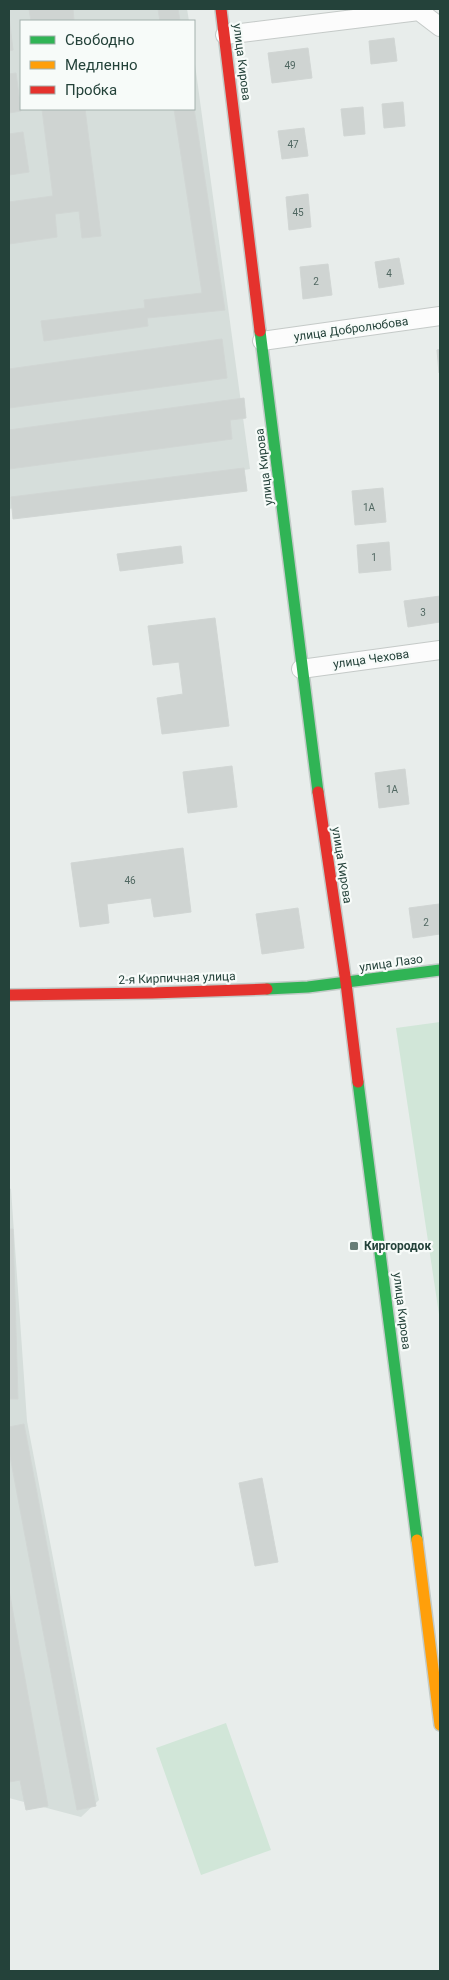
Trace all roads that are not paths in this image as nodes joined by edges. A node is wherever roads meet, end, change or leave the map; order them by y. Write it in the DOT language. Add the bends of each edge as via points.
graph roads {
  1 [pos="221,9"];
  2 [pos="420,10"];
  3 [pos="440,27"];
  4 [pos="225,35"];
  5 [pos="440,316"];
  6 [pos="262,341"];
  7 [pos="440,650"];
  8 [pos="301,669"];
  9 [pos="440,970"];
  10 [pos="346,983"];
  11 [pos="9,995"];
  12 [pos="440,1725"];
  1 -- 4 [label="main road, улица Кирова"];
  2 -- 3 [label="street"];
  2 -- 4 [label="street"];
  4 -- 6 [label="main road, улица Кирова"];
  5 -- 6 [label="street, улица Добролюбова"];
  6 -- 8 [label="main road, улица Кирова"];
  7 -- 8 [label="street, улица Чехова"];
  8 -- 10 [label="main road, улица Кирова"];
  9 -- 10 [label="main road, улица Лазо"];
  10 -- 11 [label="main road, 2-я Кирпичная улица" via="152,993"];
  10 -- 12 [label="main road, улица Кирова"];
}
